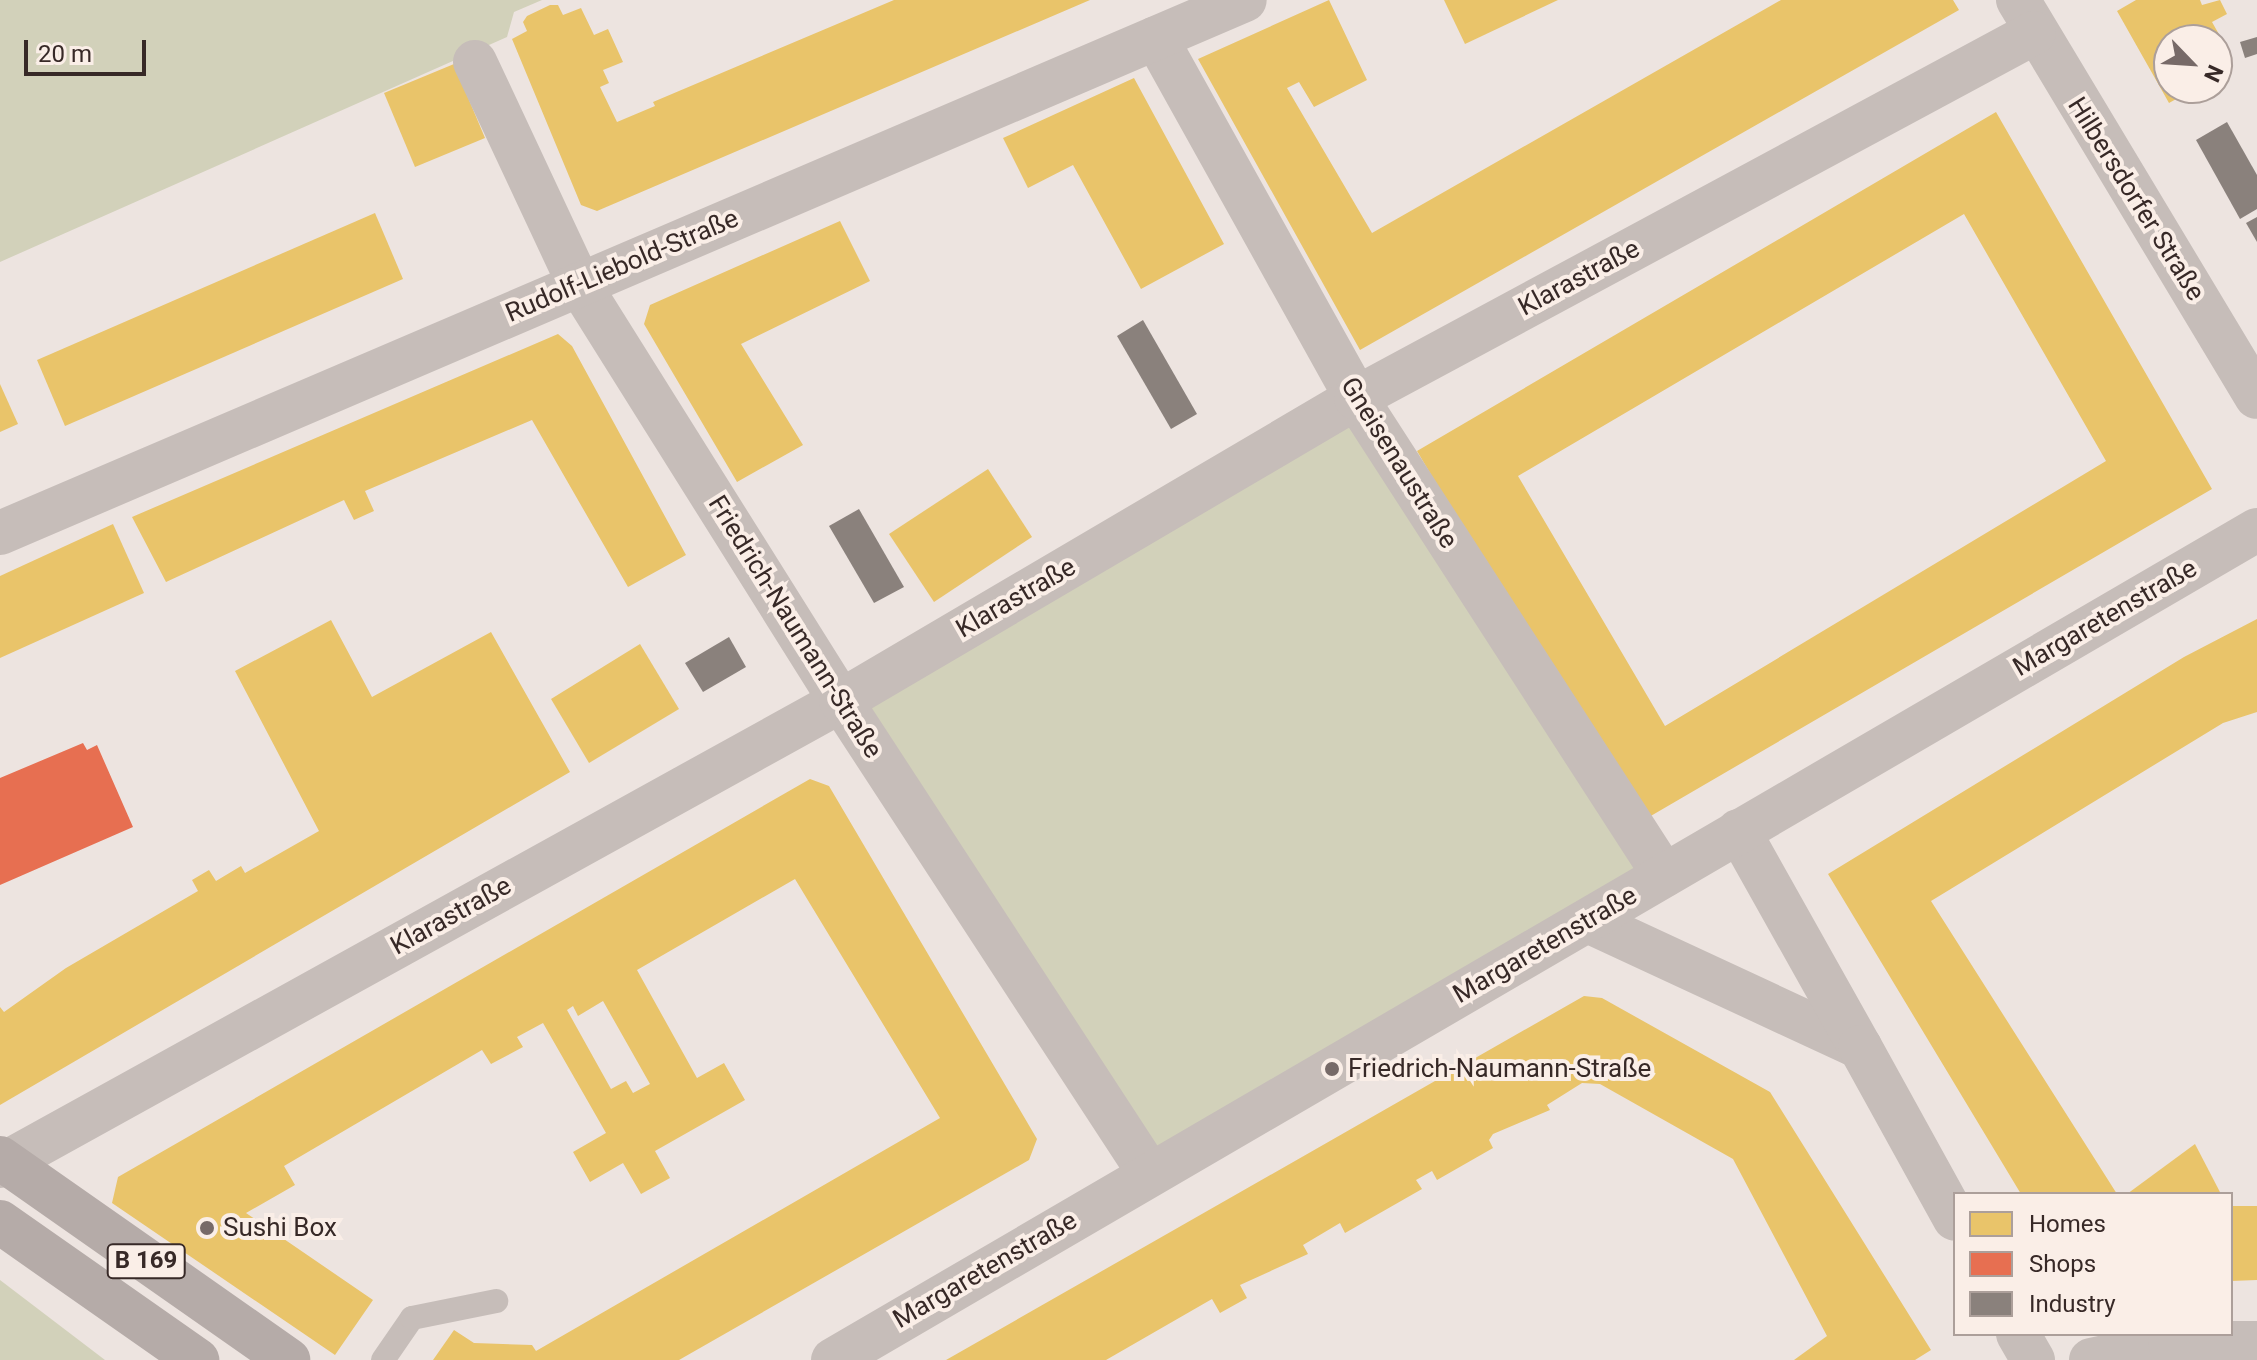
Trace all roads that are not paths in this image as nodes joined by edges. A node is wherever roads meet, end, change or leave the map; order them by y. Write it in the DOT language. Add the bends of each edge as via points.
graph roads {
  1 [pos="1245,0"];
  2 [pos="2026,16"];
  3 [pos="1156,38"];
  4 [pos="475,62"];
  5 [pos="579,284"];
  6 [pos="2257,397"];
  7 [pos="1356,398"];
  8 [pos="2257,530"];
  9 [pos="0,533"];
  10 [pos="841,701"];
  11 [pos="1739,831"];
  12 [pos="1664,875"];
  13 [pos="1588,921"];
  14 [pos="1860,1047"];
  15 [pos="2,1162"];
  16 [pos="1149,1173"];
  17 [pos="1953,1215"];
  18 [pos="0,1222"];
  19 [pos="496,1301"];
  20 [pos="2019,1336"];
  21 [pos="2257,1343"];
  22 [pos="197,1360"];
  23 [pos="288,1360"];
  24 [pos="383,1360"];
  25 [pos="833,1360"];
  26 [pos="2033,1360"];
  27 [pos="2091,1360"];
  1 -- 3 [label="street, Rudolf-Liebold-Straße"];
  2 -- 6 [label="street, Hilbersdorfer Straße"];
  2 -- 7 [label="street, Klarastraße"];
  3 -- 5 [label="street, Rudolf-Liebold-Straße"];
  3 -- 7 [label="street, Gneisenaustraße"];
  4 -- 5 [label="street, Friedrich-Naumann-Straße"];
  5 -- 9 [label="street, Rudolf-Liebold-Straße"];
  5 -- 10 [label="street, Friedrich-Naumann-Straße"];
  7 -- 10 [label="street, Klarastraße"];
  7 -- 12 [label="street, Gneisenaustraße"];
  8 -- 11 [label="street, Margaretenstraße"];
  10 -- 15 [label="street, Klarastraße"];
  10 -- 16 [label="street, Friedrich-Naumann-Straße"];
  11 -- 12 [label="street, Margaretenstraße"];
  11 -- 14 [label="street"];
  12 -- 13 [label="street, Margaretenstraße"];
  13 -- 14 [label="street"];
  13 -- 16 [label="street, Margaretenstraße"];
  14 -- 17 [label="street"];
  15 -- 23 [label="main road, B 169"];
  16 -- 25 [label="street, Margaretenstraße"];
  18 -- 22 [label="main road, B 169"];
  19 -- 24 [label="lane" via="412,1318"];
  20 -- 26 [label="street"];
  21 -- 27 [label="street" via="2170,1343"];
}
